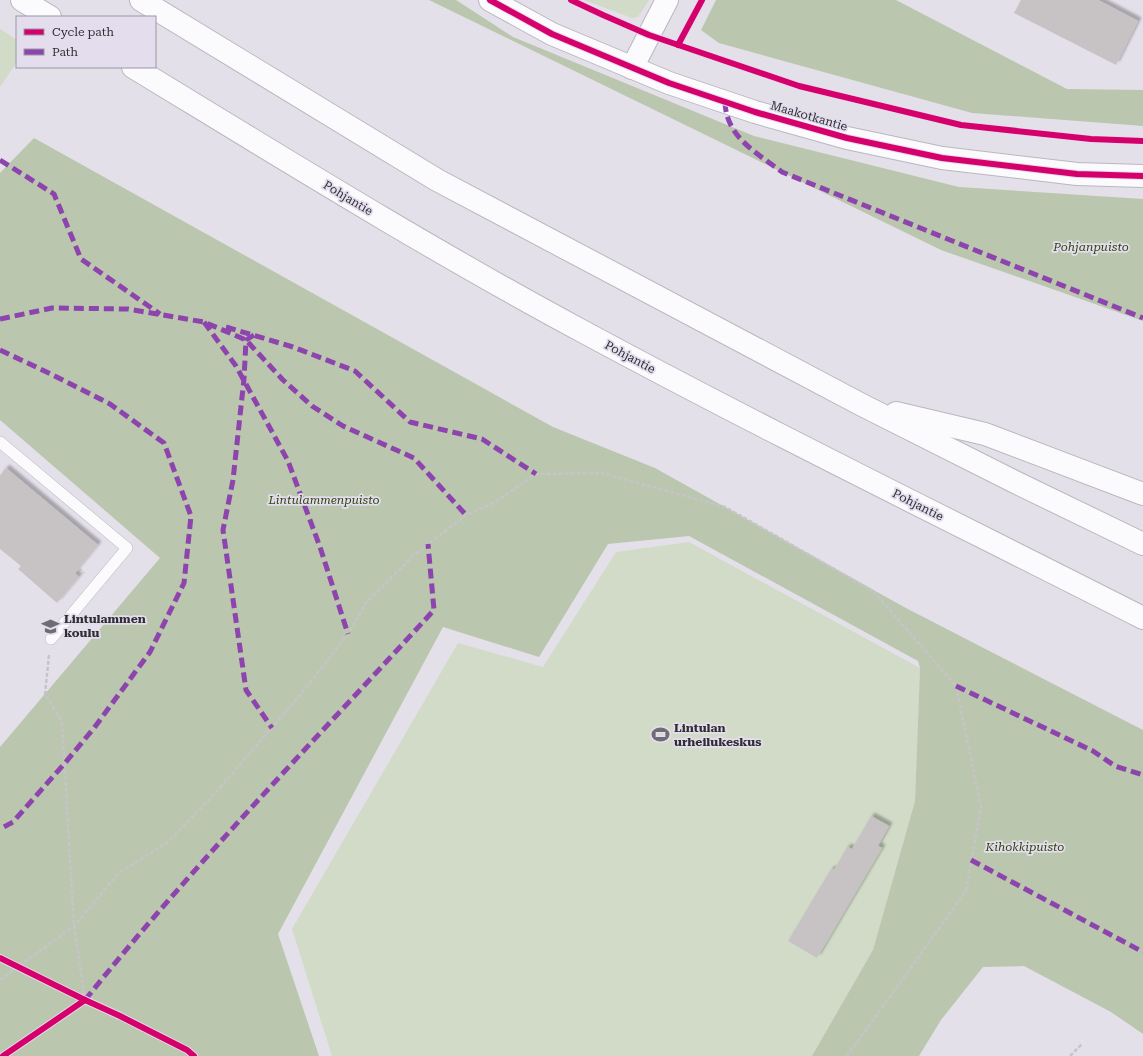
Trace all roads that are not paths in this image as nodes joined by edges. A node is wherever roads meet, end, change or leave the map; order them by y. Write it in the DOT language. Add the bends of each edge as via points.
graph roads {
  1 [pos="22,0"];
  2 [pos="141,0"];
  3 [pos="490,0"];
  4 [pos="667,0"];
  5 [pos="48,16"];
  6 [pos="135,68"];
  7 [pos="632,68"];
  8 [pos="1143,176"];
  9 [pos="862,404"];
  10 [pos="0,442"];
  11 [pos="1143,494"];
  12 [pos="1143,544"];
  13 [pos="1143,618"];
  14 [pos="51,639"];
  1 -- 5 [label="main road"];
  2 -- 9 [label="main road" via="437,180"];
  3 -- 7 [label="main road, Maakotkantie" via="552,34"];
  4 -- 7 [label="main road"];
  6 -- 13 [label="main road, Pohjantie" via="398,228 580,330 722,405"];
  7 -- 8 [label="main road, Maakotkantie" via="755,112 847,138 942,158 1077,174"];
  9 -- 11 [label="main road" via="985,434"];
  9 -- 12 [label="main road" via="1014,482"];
  10 -- 14 [label="lane" via="126,548"];
}
